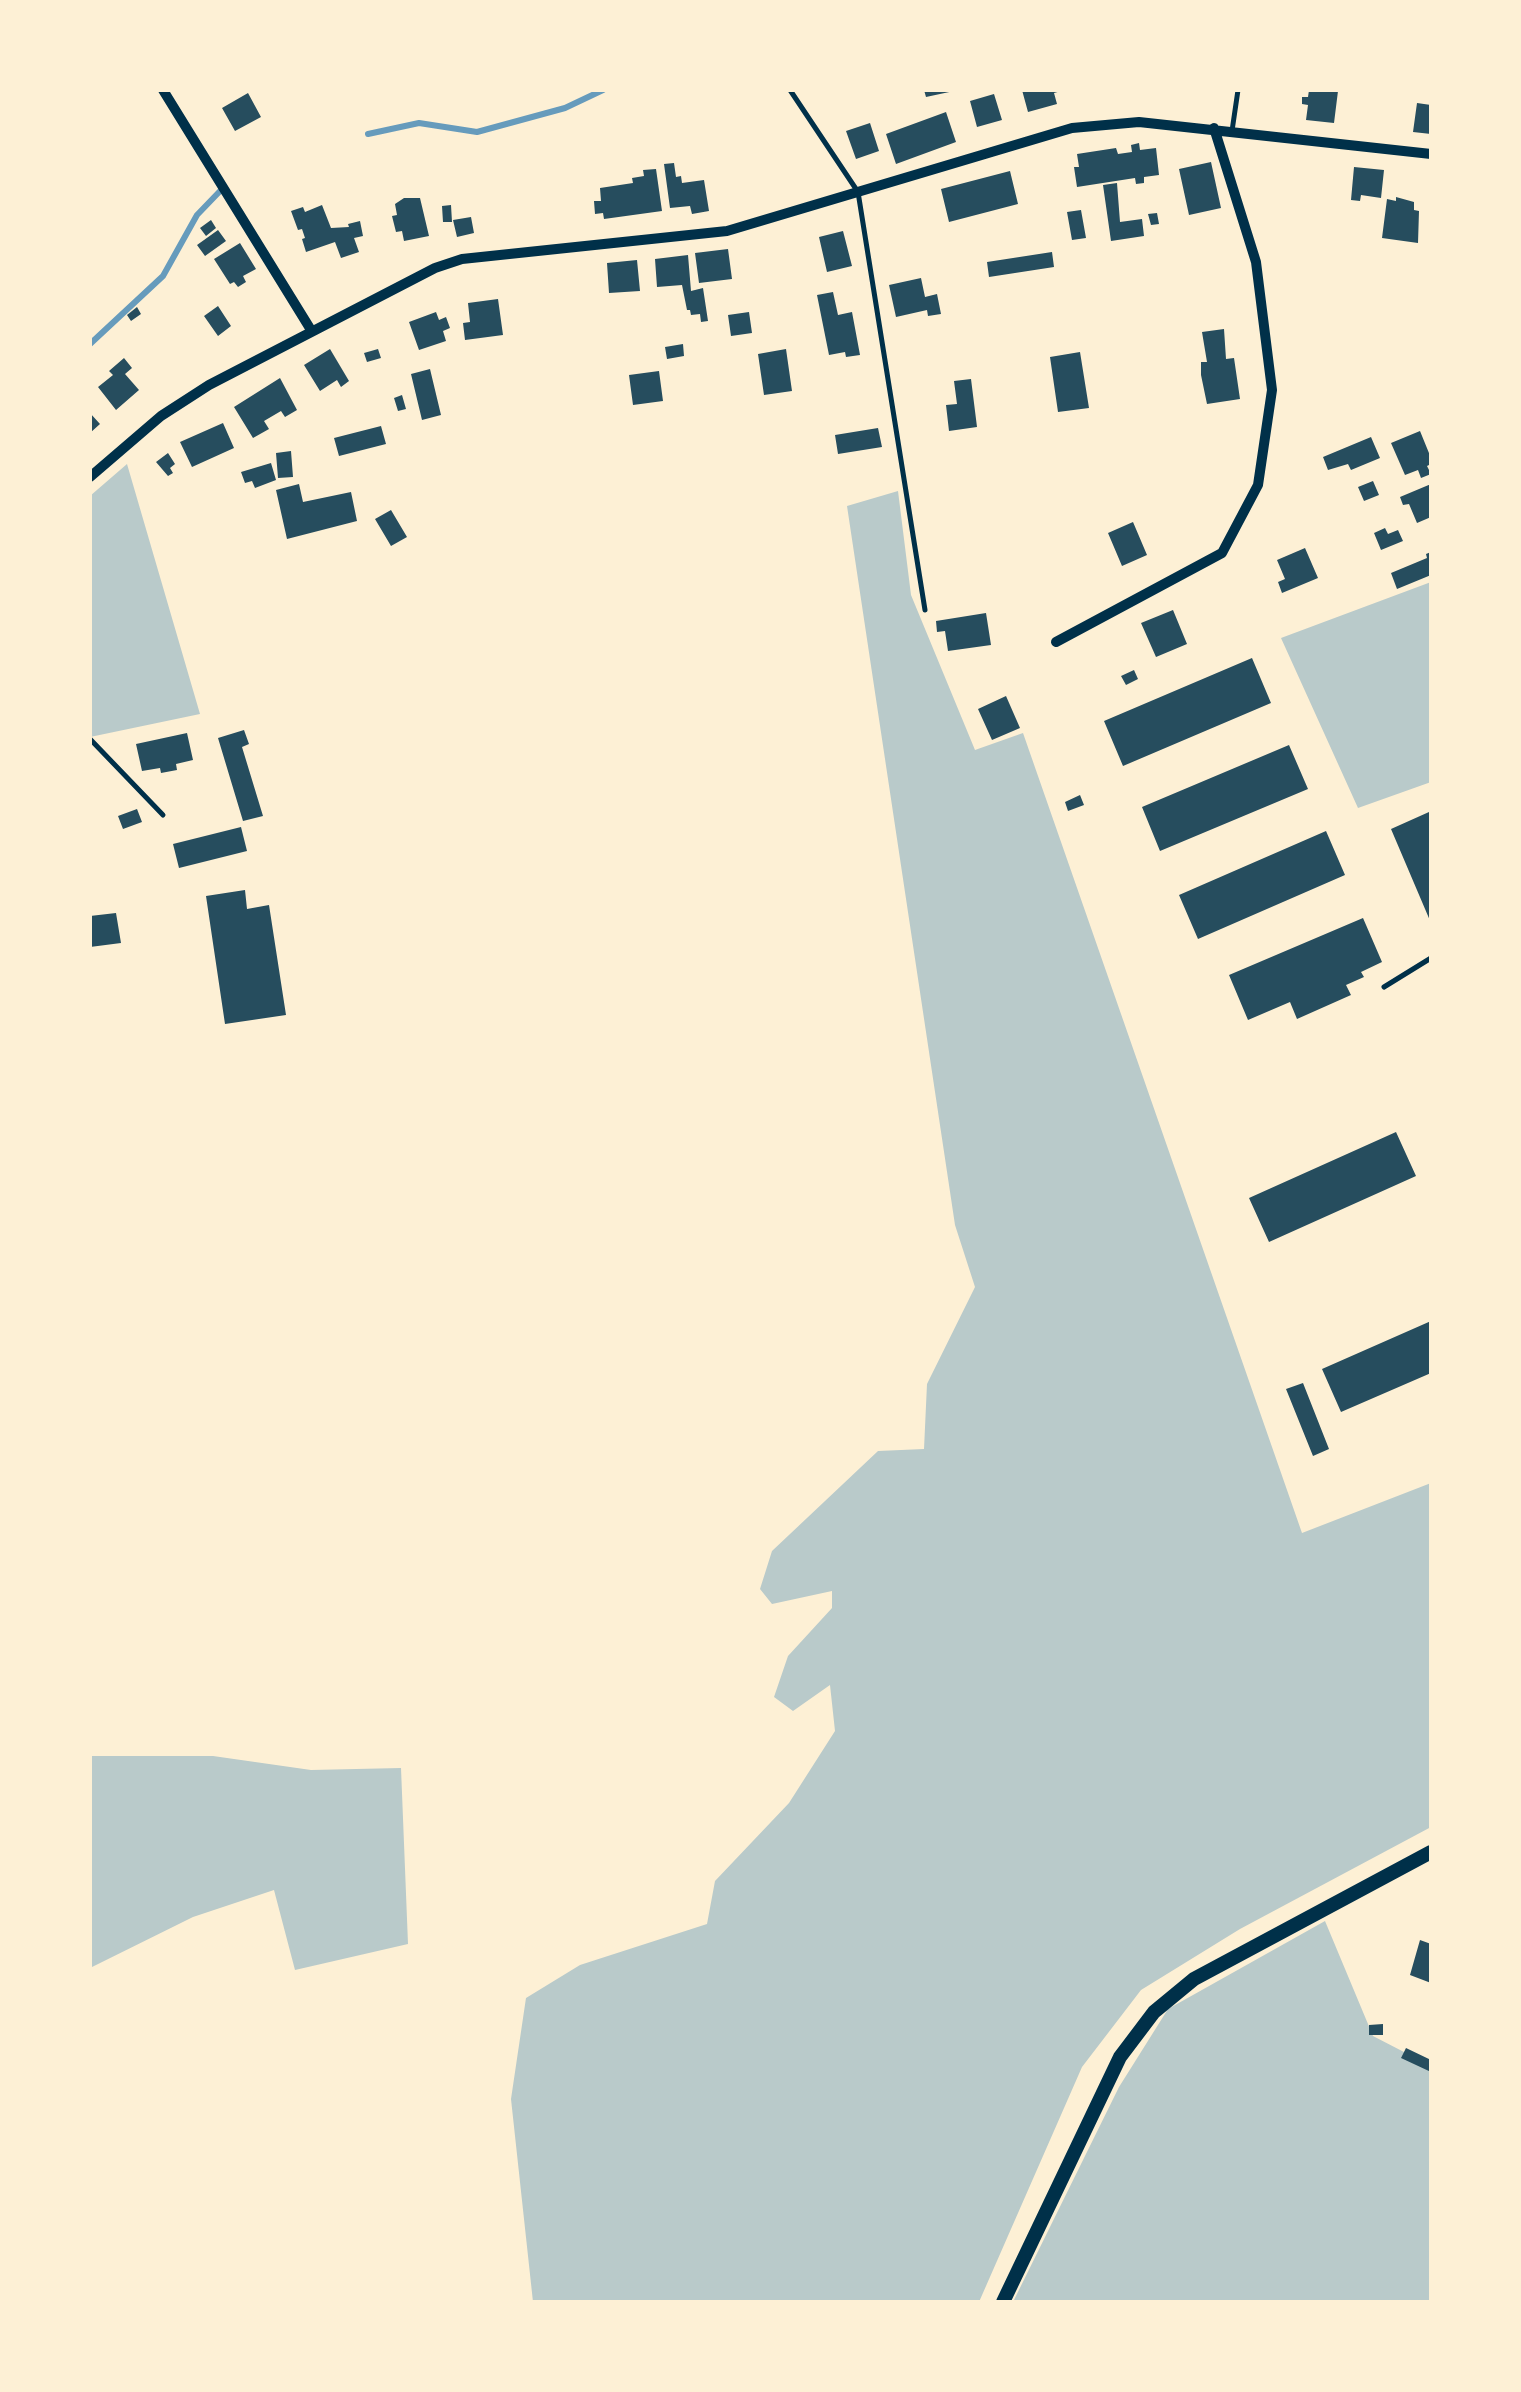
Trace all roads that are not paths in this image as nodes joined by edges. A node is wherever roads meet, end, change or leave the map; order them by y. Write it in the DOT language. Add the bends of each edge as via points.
graph roads {
  1 [pos="163,90"];
  2 [pos="790,90"];
  3 [pos="1238,90"];
  4 [pos="1214,128"];
  5 [pos="1232,130"];
  6 [pos="1431,154"];
  7 [pos="858,192"];
  8 [pos="311,330"];
  9 [pos="90,477"];
  10 [pos="925,610"];
  11 [pos="1056,642"];
  12 [pos="90,739"];
  13 [pos="163,815"];
  14 [pos="1431,958"];
  15 [pos="1384,987"];
  16 [pos="1431,1852"];
  17 [pos="1003,2302"];
  1 -- 8 [label="street"];
  2 -- 7 [label="lane"];
  3 -- 5 [label="lane"];
  4 -- 5 [label="street"];
  4 -- 7 [label="street" via="1139,122 1072,128"];
  4 -- 11 [label="street" via="1256,262 1272,390 1258,485 1222,553"];
  5 -- 6 [label="street"];
  7 -- 8 [label="street" via="727,230 462,259"];
  7 -- 10 [label="lane"];
  8 -- 9 [label="street" via="161,416"];
  12 -- 13 [label="lane"];
  14 -- 15 [label="lane"];
  16 -- 17 [label="street" via="1194,1979 1154,2012 1120,2057"];
}
